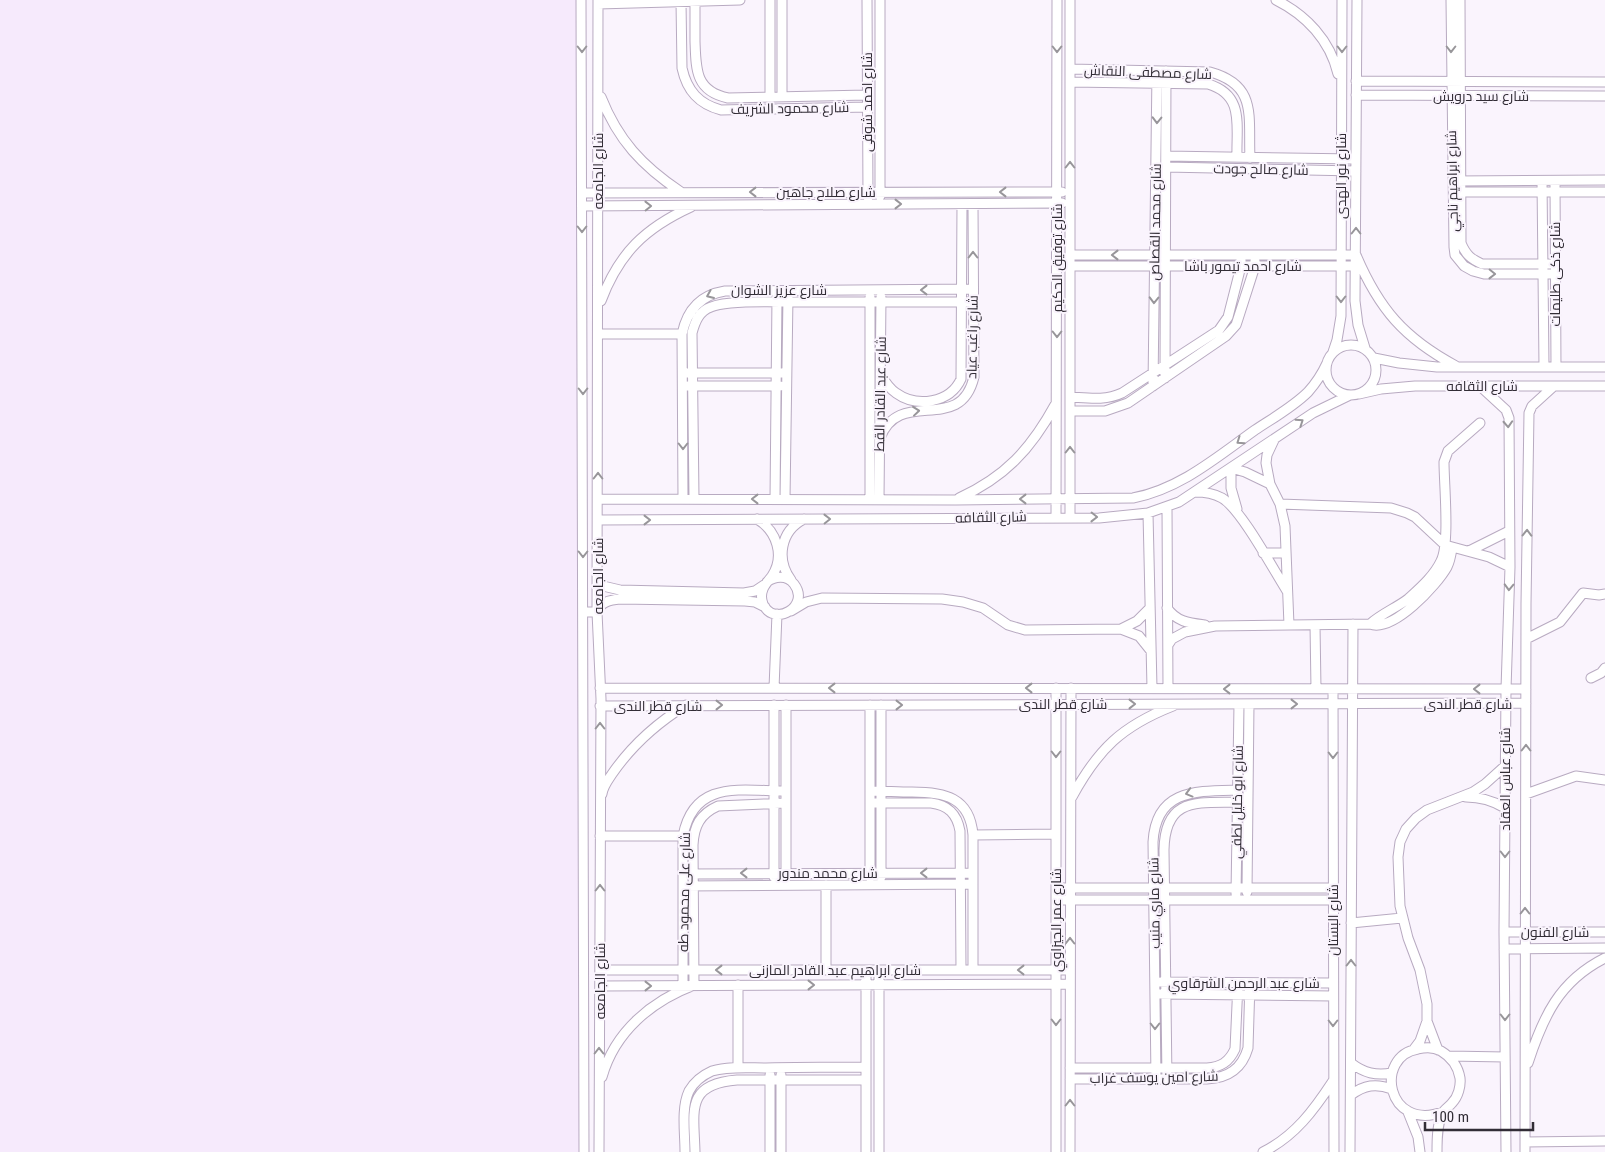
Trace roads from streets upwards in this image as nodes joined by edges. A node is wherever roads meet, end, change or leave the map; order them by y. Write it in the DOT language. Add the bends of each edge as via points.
graph roads {
  1 [pos="582,0"];
  2 [pos="740,0"];
  3 [pos="770,0"];
  4 [pos="782,0"];
  5 [pos="867,0"];
  6 [pos="880,0"];
  7 [pos="1057,0"];
  8 [pos="1070,0"];
  9 [pos="1276,0"];
  10 [pos="1342,0"];
  11 [pos="1357,0"];
  12 [pos="1451,0"];
  13 [pos="1460,0"];
  14 [pos="695,1"];
  15 [pos="598,2"];
  16 [pos="682,2"];
  17 [pos="1070,69"];
  18 [pos="1162,71"];
  19 [pos="1356,81"];
  20 [pos="1456,81"];
  21 [pos="1070,82"];
  22 [pos="1605,82"];
  23 [pos="1162,84"];
  24 [pos="1341,86"];
  25 [pos="598,91"];
  26 [pos="1242,92"];
  27 [pos="867,95"];
  28 [pos="1356,95"];
  29 [pos="1456,96"];
  30 [pos="1605,96"];
  31 [pos="770,97"];
  32 [pos="782,97"];
  33 [pos="1232,99"];
  34 [pos="867,107"];
  35 [pos="1166,156"];
  36 [pos="1238,157"];
  37 [pos="1253,158"];
  38 [pos="1342,159"];
  39 [pos="1356,159"];
  40 [pos="1166,167"];
  41 [pos="1256,169"];
  42 [pos="1341,170"];
  43 [pos="1356,170"];
  44 [pos="1605,180"];
  45 [pos="1456,181"];
  46 [pos="1542,181"];
  47 [pos="1555,181"];
  48 [pos="598,192"];
  49 [pos="681,192"];
  50 [pos="868,192"];
  51 [pos="880,192"];
  52 [pos="1057,192"];
  53 [pos="1070,192"];
  54 [pos="1456,192"];
  55 [pos="1542,192"];
  56 [pos="1555,192"];
  57 [pos="1605,192"];
  58 [pos="582,193"];
  59 [pos="1057,203"];
  60 [pos="1070,203"];
  61 [pos="868,204"];
  62 [pos="880,204"];
  63 [pos="962,204"];
  64 [pos="973,204"];
  65 [pos="695,205"];
  66 [pos="582,206"];
  67 [pos="598,206"];
  68 [pos="1070,255"];
  69 [pos="1155,255"];
  70 [pos="1165,255"];
  71 [pos="1241,255"];
  72 [pos="1255,255"];
  73 [pos="1341,255"];
  74 [pos="1356,255"];
  75 [pos="1471,259"];
  76 [pos="1543,264"];
  77 [pos="1555,264"];
  78 [pos="1070,266"];
  79 [pos="1155,266"];
  80 [pos="1165,266"];
  81 [pos="1241,266"];
  82 [pos="1255,266"];
  83 [pos="1341,266"];
  84 [pos="1356,266"];
  85 [pos="1464,266"];
  86 [pos="1543,274"];
  87 [pos="1555,274"];
  88 [pos="973,289"];
  89 [pos="777,290"];
  90 [pos="788,290"];
  91 [pos="870,290"];
  92 [pos="881,290"];
  93 [pos="962,290"];
  94 [pos="870,301"];
  95 [pos="881,301"];
  96 [pos="776,302"];
  97 [pos="788,302"];
  98 [pos="962,302"];
  99 [pos="973,302"];
  100 [pos="599,306"];
  101 [pos="599,334"];
  102 [pos="682,334"];
  103 [pos="1365,348"];
  104 [pos="1333,352"];
  105 [pos="1374,358"];
  106 [pos="1327,363"];
  107 [pos="1165,366"];
  108 [pos="1456,366"];
  109 [pos="1544,367"];
  110 [pos="1556,367"];
  111 [pos="1605,367"];
  112 [pos="683,373"];
  113 [pos="693,373"];
  114 [pos="776,373"];
  115 [pos="787,373"];
  116 [pos="1153,373"];
  117 [pos="881,376"];
  118 [pos="1165,378"];
  119 [pos="683,386"];
  120 [pos="693,386"];
  121 [pos="776,386"];
  122 [pos="786,386"];
  123 [pos="1153,386"];
  124 [pos="1554,386"];
  125 [pos="1605,386"];
  126 [pos="1481,387"];
  127 [pos="1355,395"];
  128 [pos="1070,398"];
  129 [pos="1057,402"];
  130 [pos="1070,411"];
  131 [pos="1480,423"];
  132 [pos="880,438"];
  133 [pos="1274,439"];
  134 [pos="1231,468"];
  135 [pos="1270,484"];
  136 [pos="1195,492"];
  137 [pos="694,498"];
  138 [pos="598,499"];
  139 [pos="683,499"];
  140 [pos="780,499"];
  141 [pos="875,499"];
  142 [pos="1056,499"];
  143 [pos="1070,499"];
  144 [pos="956,500"];
  145 [pos="1280,504"];
  146 [pos="1166,508"];
  147 [pos="1148,513"];
  148 [pos="1070,516"];
  149 [pos="1240,516"];
  150 [pos="1056,517"];
  151 [pos="757,519"];
  152 [pos="804,519"];
  153 [pos="598,520"];
  154 [pos="1509,531"];
  155 [pos="1449,547"];
  156 [pos="1469,551"];
  157 [pos="1263,553"];
  158 [pos="1286,553"];
  159 [pos="1510,567"];
  160 [pos="598,580"];
  161 [pos="793,583"];
  162 [pos="766,584"];
  163 [pos="1287,591"];
  164 [pos="1605,594"];
  165 [pos="822,598"];
  166 [pos="765,607"];
  167 [pos="1150,608"];
  168 [pos="1167,608"];
  169 [pos="791,611"];
  170 [pos="583,612"];
  171 [pos="597,612"];
  172 [pos="777,614"];
  173 [pos="1353,624"];
  174 [pos="1288,625"];
  175 [pos="1315,625"];
  176 [pos="1215,626"];
  177 [pos="1121,629"];
  178 [pos="1526,639"];
  179 [pos="1168,645"];
  180 [pos="1151,651"];
  181 [pos="1605,668"];
  182 [pos="1591,678"];
  183 [pos="600,688"];
  184 [pos="774,688"];
  185 [pos="1056,688"];
  186 [pos="1071,688"];
  187 [pos="1152,688"];
  188 [pos="1168,688"];
  189 [pos="1316,689"];
  190 [pos="1333,689"];
  191 [pos="1352,689"];
  192 [pos="1506,689"];
  193 [pos="1526,689"];
  194 [pos="1056,704"];
  195 [pos="1071,704"];
  196 [pos="1178,704"];
  197 [pos="1239,704"];
  198 [pos="1249,704"];
  199 [pos="1333,704"];
  200 [pos="1351,704"];
  201 [pos="1505,704"];
  202 [pos="1526,704"];
  203 [pos="686,705"];
  204 [pos="774,705"];
  205 [pos="786,705"];
  206 [pos="870,705"];
  207 [pos="881,705"];
  208 [pos="600,706"];
  209 [pos="1505,766"];
  210 [pos="1605,780"];
  211 [pos="1238,790"];
  212 [pos="774,791"];
  213 [pos="786,791"];
  214 [pos="870,791"];
  215 [pos="881,791"];
  216 [pos="1526,794"];
  217 [pos="1461,798"];
  218 [pos="1071,799"];
  219 [pos="600,802"];
  220 [pos="1237,802"];
  221 [pos="774,803"];
  222 [pos="786,803"];
  223 [pos="870,803"];
  224 [pos="881,803"];
  225 [pos="1505,808"];
  226 [pos="973,834"];
  227 [pos="1056,834"];
  228 [pos="600,836"];
  229 [pos="683,836"];
  230 [pos="694,873"];
  231 [pos="774,873"];
  232 [pos="786,873"];
  233 [pos="870,873"];
  234 [pos="881,873"];
  235 [pos="960,873"];
  236 [pos="973,873"];
  237 [pos="683,874"];
  238 [pos="960,884"];
  239 [pos="973,884"];
  240 [pos="774,885"];
  241 [pos="786,885"];
  242 [pos="826,885"];
  243 [pos="870,885"];
  244 [pos="881,885"];
  245 [pos="683,886"];
  246 [pos="694,886"];
  247 [pos="1056,888"];
  248 [pos="1070,888"];
  249 [pos="1154,888"];
  250 [pos="1165,888"];
  251 [pos="1236,888"];
  252 [pos="1247,888"];
  253 [pos="1333,888"];
  254 [pos="1056,900"];
  255 [pos="1070,900"];
  256 [pos="1155,900"];
  257 [pos="1165,900"];
  258 [pos="1236,900"];
  259 [pos="1247,900"];
  260 [pos="1333,900"];
  261 [pos="1402,918"];
  262 [pos="1351,923"];
  263 [pos="1504,932"];
  264 [pos="1525,932"];
  265 [pos="1605,932"];
  266 [pos="1605,948"];
  267 [pos="1504,949"];
  268 [pos="1525,949"];
  269 [pos="1605,958"];
  270 [pos="600,970"];
  271 [pos="683,970"];
  272 [pos="694,970"];
  273 [pos="826,970"];
  274 [pos="866,970"];
  275 [pos="879,970"];
  276 [pos="961,970"];
  277 [pos="973,970"];
  278 [pos="1056,970"];
  279 [pos="1070,970"];
  280 [pos="1155,982"];
  281 [pos="1166,982"];
  282 [pos="1238,982"];
  283 [pos="1250,983"];
  284 [pos="1334,983"];
  285 [pos="1056,984"];
  286 [pos="1070,984"];
  287 [pos="683,985"];
  288 [pos="694,985"];
  289 [pos="738,985"];
  290 [pos="866,985"];
  291 [pos="879,985"];
  292 [pos="600,986"];
  293 [pos="1155,994"];
  294 [pos="1166,994"];
  295 [pos="1238,995"];
  296 [pos="1249,995"];
  297 [pos="1333,996"];
  298 [pos="1427,1021"];
  299 [pos="1414,1049"];
  300 [pos="1438,1050"];
  301 [pos="1449,1056"];
  302 [pos="1505,1057"];
  303 [pos="1351,1063"];
  304 [pos="866,1067"];
  305 [pos="738,1068"];
  306 [pos="770,1068"];
  307 [pos="781,1068"];
  308 [pos="1070,1068"];
  309 [pos="1156,1068"];
  310 [pos="1167,1068"];
  311 [pos="1392,1073"];
  312 [pos="1525,1073"];
  313 [pos="1070,1079"];
  314 [pos="1156,1079"];
  315 [pos="1167,1079"];
  316 [pos="770,1080"];
  317 [pos="781,1080"];
  318 [pos="866,1080"];
  319 [pos="1334,1080"];
  320 [pos="1392,1089"];
  321 [pos="599,1095"];
  322 [pos="1351,1095"];
  323 [pos="1408,1112"];
  324 [pos="1443,1112"];
  325 [pos="1605,1141"];
  326 [pos="1525,1142"];
  327 [pos="584,1152"];
  328 [pos="599,1152"];
  329 [pos="685,1152"];
  330 [pos="695,1152"];
  331 [pos="770,1152"];
  332 [pos="781,1152"];
  333 [pos="866,1152"];
  334 [pos="880,1152"];
  335 [pos="1056,1152"];
  336 [pos="1070,1152"];
  337 [pos="1263,1152"];
  338 [pos="1334,1152"];
  339 [pos="1350,1152"];
  340 [pos="1420,1152"];
  341 [pos="1437,1152"];
  342 [pos="1506,1152"];
  343 [pos="1525,1152"];
  1 -- 58 [label="street, شارع الجامعه, one-way"];
  2 -- 14 [label="street"];
  3 -- 31 [label="street"];
  4 -- 32 [label="street"];
  5 -- 27 [label="street, شارع احمد شوقى"];
  6 -- 51 [label="street, شارع احمد شوقى"];
  7 -- 52 [label="street, شارع توفيق الحكيم, one-way"];
  8 -- 17 [label="street, شارع توفيق الحكيم"];
  9 -- 24 [label="street" via="1305,18 1318,33 1337,67"];
  10 -- 24 [label="street, شارع نور الهدى, one-way"];
  11 -- 19 [label="street, شارع نور الهدى"];
  12 -- 20 [label="street, شارع ابراهيم ناجي, one-way"];
  13 -- 20 [label="street, شارع ابراهيم ناجي"];
  14 -- 16 [label="street"];
  14 -- 31 [label="street, شارع محمود الشريف" via="696,64 705,87 728,98"];
  15 -- 16 [label="street"];
  15 -- 25 [label="street, شارع الجامعه"];
  16 -- 34 [label="street, شارع محمود الشريف" via="682,68 688,88 702,103 720,110"];
  17 -- 18 [label="street, شارع مصطفى النقاش"];
  17 -- 21 [label="street, شارع توفيق الحكيم"];
  18 -- 23 [label="street, شارع محمد القصاص"];
  18 -- 26 [label="street, شارع مصطفى النقاش" via="1210,72 1233,82"];
  19 -- 20 [label="street, شارع سيد درويش"];
  19 -- 28 [label="street, شارع نور الهدى"];
  20 -- 22 [label="street, شارع سيد درويش"];
  20 -- 29 [label="street, شارع ابراهيم ناجي"];
  21 -- 23 [label="street, شارع مصطفى النقاش"];
  53 -- 21 [label="street, شارع توفيق الحكيم, one-way"];
  23 -- 33 [label="street, شارع مصطفى النقاش" via="1208,84"];
  23 -- 35 [label="street, شارع محمد القصاص"];
  23 -- 69 [label="street, شارع محمد القصاص, one-way"];
  24 -- 38 [label="street, شارع نور الهدى"];
  25 -- 48 [label="street, شارع الجامعه"];
  25 -- 49 [label="street" via="622,139 659,177"];
  26 -- 33 [label="street"];
  26 -- 37 [label="street" via="1248,103"];
  27 -- 32 [label="street, شارع محمود الشريف"];
  27 -- 34 [label="street, شارع احمد شوقى"];
  28 -- 29 [label="street, شارع سيد درويش"];
  28 -- 39 [label="street, شارع نور الهدى"];
  29 -- 30 [label="street, شارع سيد درويش"];
  29 -- 45 [label="street, شارع ابراهيم ناجي"];
  31 -- 32 [label="street, شارع محمود الشريف"];
  33 -- 36 [label="street" via="1236,106"];
  34 -- 50 [label="street, شارع احمد شوقى"];
  35 -- 36 [label="street, شارع صالح جودت"];
  35 -- 40 [label="street, شارع محمد القصاص"];
  36 -- 37 [label="street, شارع صالح جودت"];
  37 -- 38 [label="street, شارع صالح جودت"];
  37 -- 41 [label="street"];
  38 -- 39 [label="street, شارع صالح جودت"];
  38 -- 42 [label="street, شارع نور الهدى"];
  39 -- 43 [label="street, شارع نور الهدى"];
  40 -- 41 [label="street, شارع صالح جودت"];
  40 -- 70 [label="street, شارع محمد القصاص"];
  41 -- 42 [label="street, شارع صالح جودت"];
  42 -- 43 [label="street, شارع صالح جودت"];
  42 -- 73 [label="street, شارع نور الهدى"];
  74 -- 43 [label="street, شارع نور الهدى, one-way"];
  44 -- 47 [label="street"];
  45 -- 46 [label="street"];
  45 -- 54 [label="street, شارع ابراهيم ناجي"];
  46 -- 47 [label="street"];
  46 -- 55 [label="street, شارع ذكى طليمات"];
  47 -- 56 [label="street, شارع ذكى طليمات"];
  48 -- 49 [label="street, شارع صلاح جاهين"];
  48 -- 58 [label="street, شارع صلاح جاهين"];
  48 -- 67 [label="street, شارع الجامعه"];
  50 -- 49 [label="street, شارع صلاح جاهين, one-way"];
  50 -- 51 [label="street, شارع صلاح جاهين"];
  50 -- 61 [label="street, شارع احمد شوقى"];
  52 -- 51 [label="street, شارع صلاح جاهين, one-way"];
  51 -- 62 [label="street, شارع احمد شوقى"];
  52 -- 53 [label="street, شارع صلاح جاهين"];
  52 -- 59 [label="street, شارع توفيق الحكيم"];
  53 -- 60 [label="street, شارع توفيق الحكيم"];
  54 -- 55 [label="street"];
  54 -- 75 [label="street, شارع ابراهيم ناجي" via="1461,243"];
  54 -- 85 [label="street, شارع ابراهيم ناجي" via="1454,248 1455,255"];
  55 -- 56 [label="street"];
  55 -- 76 [label="street, شارع ذكى طليمات"];
  56 -- 57 [label="street"];
  56 -- 77 [label="street, شارع ذكى طليمات"];
  58 -- 66 [label="street, شارع الجامعه"];
  59 -- 60 [label="street, شارع صلاح جاهين"];
  59 -- 64 [label="street, شارع صلاح جاهين"];
  59 -- 129 [label="street, شارع توفيق الحكيم, one-way"];
  60 -- 68 [label="street, شارع توفيق الحكيم"];
  61 -- 62 [label="street, شارع صلاح جاهين"];
  61 -- 65 [label="street, شارع صلاح جاهين"];
  62 -- 63 [label="street, شارع صلاح جاهين, one-way"];
  63 -- 64 [label="street, شارع صلاح جاهين"];
  63 -- 93 [label="street, شارع راغب عياد"];
  88 -- 64 [label="street, شارع راغب عياد, one-way"];
  67 -- 65 [label="street, شارع صلاح جاهين, one-way"];
  65 -- 100 [label="street" via="669,217 645,234 625,255 609,279"];
  66 -- 67 [label="street, شارع صلاح جاهين"];
  66 -- 170 [label="street, شارع الجامعه, one-way"];
  67 -- 100 [label="street, شارع الجامعه"];
  69 -- 68 [label="street, شارع احمد تيمور باشا, one-way"];
  68 -- 78 [label="street, شارع توفيق الحكيم"];
  69 -- 70 [label="street, شارع احمد تيمور باشا"];
  69 -- 79 [label="street, شارع محمد القصاص"];
  70 -- 71 [label="street, شارع احمد تيمور باشا"];
  70 -- 80 [label="street, شارع محمد القصاص"];
  71 -- 72 [label="street, شارع احمد تيمور باشا"];
  71 -- 81 [label="street"];
  72 -- 73 [label="street, شارع احمد تيمور باشا"];
  72 -- 82 [label="street"];
  73 -- 74 [label="street, شارع احمد تيمور باشا"];
  73 -- 83 [label="street, شارع نور الهدى"];
  74 -- 84 [label="street, شارع نور الهدى"];
  74 -- 108 [label="street" via="1379,301 1395,321 1413,339"];
  75 -- 76 [label="street" via="1482,264"];
  75 -- 85 [label="street"];
  76 -- 77 [label="street"];
  76 -- 86 [label="street, شارع ذكى طليمات"];
  77 -- 87 [label="street, شارع ذكى طليمات"];
  78 -- 79 [label="street, شارع احمد تيمور باشا"];
  78 -- 128 [label="street, شارع توفيق الحكيم"];
  79 -- 80 [label="street, شارع احمد تيمور باشا"];
  79 -- 116 [label="street, شارع محمد القصاص, one-way"];
  80 -- 81 [label="street, شارع احمد تيمور باشا"];
  80 -- 107 [label="street, شارع محمد القصاص"];
  81 -- 82 [label="street, شارع احمد تيمور باشا"];
  81 -- 107 [label="street" via="1226,321 1219,330"];
  82 -- 83 [label="street, شارع احمد تيمور باشا"];
  82 -- 118 [label="street" via="1232,330"];
  83 -- 84 [label="street, شارع احمد تيمور باشا"];
  83 -- 104 [label="street, شارع نور الهدى, one-way" via="1341,316"];
  84 -- 103 [label="street, شارع نور الهدى" via="1356,313"];
  85 -- 86 [label="street, one-way" via="1484,274"];
  86 -- 87 [label="street"];
  86 -- 109 [label="street, شارع ذكى طليمات"];
  87 -- 110 [label="street, شارع ذكى طليمات"];
  88 -- 93 [label="street, شارع عزيز الشوان"];
  88 -- 99 [label="street, شارع راغب عياد"];
  89 -- 90 [label="street, شارع عزيز الشوان"];
  89 -- 96 [label="street"];
  89 -- 102 [label="street, شارع عزيز الشوان, one-way" via="725,291 704,297 689,313"];
  90 -- 91 [label="street, شارع عزيز الشوان"];
  90 -- 97 [label="street"];
  91 -- 92 [label="street, شارع عزيز الشوان"];
  91 -- 94 [label="street, شارع عبد القادر القط"];
  93 -- 92 [label="street, شارع عزيز الشوان, one-way"];
  92 -- 95 [label="street, شارع عبد القادر القط"];
  93 -- 98 [label="street, شارع راغب عياد"];
  94 -- 95 [label="street, شارع عزيز الشوان"];
  94 -- 97 [label="street, شارع عزيز الشوان"];
  94 -- 141 [label="street, شارع عبد القادر القط"];
  95 -- 98 [label="street, شارع عزيز الشوان"];
  95 -- 117 [label="street, شارع عبد القادر القط"];
  96 -- 97 [label="street, شارع عزيز الشوان"];
  96 -- 113 [label="street, شارع عزيز الشوان" via="720,304 701,313 692,333"];
  96 -- 114 [label="street"];
  97 -- 115 [label="street"];
  98 -- 99 [label="street, شارع عزيز الشوان"];
  98 -- 117 [label="street, شارع راغب عياد" via="962,370 957,388 937,399 915,401 895,393"];
  132 -- 99 [label="street, شارع راغب عياد, one-way" via="890,420 899,414 954,406 971,389 974,377"];
  100 -- 101 [label="street, شارع الجامعه"];
  101 -- 102 [label="street"];
  138 -- 101 [label="street, شارع الجامعه, one-way"];
  102 -- 112 [label="street, شارع عزيز الشوان"];
  103 -- 104 [label="street" via="1352,344"];
  103 -- 105 [label="street"];
  104 -- 106 [label="street"];
  105 -- 108 [label="street, شارع الثقافه" via="1411,365"];
  105 -- 127 [label="street" via="1375,379 1366,391"];
  106 -- 127 [label="street" via="1330,384 1343,394"];
  106 -- 143 [label="street, شارع الثقافه, one-way" via="1316,383 1300,399 1180,482 1133,498"];
  107 -- 116 [label="street"];
  107 -- 118 [label="street, شارع محمد القصاص"];
  108 -- 109 [label="street, شارع الثقافه"];
  109 -- 110 [label="street, شارع الثقافه"];
  110 -- 111 [label="street, شارع الثقافه"];
  112 -- 113 [label="street"];
  112 -- 119 [label="street, شارع عزيز الشوان"];
  113 -- 114 [label="street"];
  113 -- 120 [label="street, شارع عزيز الشوان"];
  114 -- 115 [label="street"];
  114 -- 121 [label="street"];
  115 -- 122 [label="street"];
  116 -- 123 [label="street, شارع محمد القصاص"];
  116 -- 128 [label="street" via="1113,397"];
  117 -- 132 [label="street, شارع عبد القادر القط"];
  118 -- 123 [label="street"];
  119 -- 120 [label="street"];
  119 -- 139 [label="street, شارع عزيز الشوان, one-way"];
  120 -- 121 [label="street"];
  120 -- 137 [label="street, شارع عزيز الشوان"];
  121 -- 122 [label="street"];
  121 -- 140 [label="street"];
  122 -- 140 [label="street"];
  123 -- 130 [label="street" via="1113,409"];
  124 -- 125 [label="street, شارع الثقافه"];
  124 -- 126 [label="street, شارع الثقافه"];
  178 -- 124 [label="street, شارع عباس العقاد, one-way" via="1530,413 1532,406"];
  126 -- 127 [label="street, شارع الثقافه" via="1415,386"];
  126 -- 154 [label="street, شارع عباس العقاد, one-way" via="1506,410 1509,418"];
  133 -- 127 [label="street, شارع الثقافه, one-way" via="1322,408"];
  128 -- 130 [label="street, شارع توفيق الحكيم"];
  129 -- 142 [label="street, شارع توفيق الحكيم"];
  129 -- 144 [label="street" via="1032,444 1016,461 978,490"];
  143 -- 130 [label="street, شارع توفيق الحكيم, one-way"];
  131 -- 155 [label="street" via="1452,446 1444,462"];
  132 -- 141 [label="street, شارع عبد القادر القط"];
  133 -- 134 [label="street, شارع الثقافه"];
  133 -- 135 [label="street" via="1266,463"];
  134 -- 135 [label="street"];
  134 -- 136 [label="street, شارع الثقافه"];
  134 -- 149 [label="street" via="1232,494"];
  135 -- 145 [label="street"];
  136 -- 146 [label="street, شارع الثقافه"];
  136 -- 149 [label="street" via="1222,498"];
  137 -- 139 [label="street, شارع الثقافه"];
  140 -- 137 [label="street, شارع الثقافه, one-way"];
  138 -- 139 [label="street, شارع الثقافه"];
  138 -- 153 [label="street, شارع الجامعه"];
  140 -- 141 [label="street, شارع الثقافه"];
  141 -- 144 [label="street, شارع الثقافه"];
  142 -- 143 [label="street, شارع الثقافه"];
  142 -- 144 [label="street, شارع الثقافه, one-way"];
  142 -- 150 [label="street, شارع توفيق الحكيم"];
  143 -- 148 [label="street, شارع توفيق الحكيم"];
  145 -- 155 [label="street" via="1399,510 1422,522"];
  145 -- 158 [label="street"];
  146 -- 147 [label="street, شارع الثقافه"];
  146 -- 168 [label="street"];
  148 -- 147 [label="street, شارع الثقافه, one-way" via="1116,517"];
  147 -- 167 [label="street"];
  148 -- 150 [label="street, شارع الثقافه"];
  149 -- 157 [label="street"];
  152 -- 150 [label="street, شارع الثقافه, one-way"];
  151 -- 152 [label="street, شارع الثقافه"];
  153 -- 151 [label="street, شارع الثقافه, one-way"];
  151 -- 162 [label="street" via="771,531 778,548 776,567"];
  152 -- 161 [label="street" via="792,528 783,545 783,565"];
  153 -- 160 [label="street, شارع الجامعه"];
  154 -- 156 [label="street"];
  154 -- 159 [label="street, شارع عباس العقاد"];
  155 -- 156 [label="street"];
  155 -- 173 [label="street" via="1447,566 1422,598 1378,626"];
  156 -- 159 [label="street"];
  157 -- 158 [label="street"];
  157 -- 163 [label="street"];
  158 -- 163 [label="street"];
  159 -- 192 [label="street, شارع عباس العقاد, one-way"];
  160 -- 162 [label="street" via="603,586 620,590 744,593"];
  160 -- 171 [label="street, شارع الجامعه"];
  161 -- 162 [label="street" via="780,577"];
  161 -- 165 [label="street" via="807,594"];
  161 -- 169 [label="street" via="798,598"];
  162 -- 166 [label="street" via="761,596"];
  163 -- 174 [label="street"];
  164 -- 178 [label="street" via="1583,593 1560,622"];
  165 -- 169 [label="street"];
  165 -- 177 [label="street" via="963,602 983,608 1008,625 1024,630"];
  166 -- 171 [label="street" via="745,600 620,600 604,603"];
  166 -- 172 [label="street"];
  167 -- 177 [label="street"];
  167 -- 180 [label="street"];
  168 -- 176 [label="street" via="1180,620"];
  168 -- 179 [label="street"];
  169 -- 172 [label="street"];
  170 -- 171 [label="street"];
  170 -- 327 [label="street, شارع الجامعه"];
  171 -- 183 [label="street, شارع الجامعه"];
  172 -- 184 [label="street"];
  173 -- 175 [label="street"];
  173 -- 191 [label="street, شارع البستان"];
  174 -- 175 [label="street"];
  174 -- 176 [label="street"];
  175 -- 189 [label="street"];
  176 -- 179 [label="street" via="1185,632"];
  177 -- 180 [label="street" via="1139,636"];
  178 -- 193 [label="street, شارع عباس العقاد"];
  179 -- 188 [label="street"];
  180 -- 187 [label="street"];
  181 -- 182 [label="street"];
  183 -- 184 [label="street, شارع قطر الندى"];
  183 -- 208 [label="street, شارع الجامعه"];
  185 -- 184 [label="street, شارع قطر الندى, one-way"];
  185 -- 186 [label="street, شارع قطر الندى"];
  185 -- 194 [label="street, شارع عمر الجيزاوي"];
  186 -- 187 [label="street, شارع قطر الندى"];
  186 -- 195 [label="street, شارع عمر الجيزاوي"];
  187 -- 188 [label="street, شارع قطر الندى"];
  189 -- 188 [label="street, شارع قطر الندى, one-way"];
  189 -- 190 [label="street, شارع قطر الندى"];
  190 -- 191 [label="street, شارع قطر الندى"];
  190 -- 199 [label="street, شارع البستان"];
  192 -- 191 [label="street, شارع قطر الندى, one-way"];
  191 -- 200 [label="street, شارع البستان"];
  192 -- 193 [label="street, شارع قطر الندى"];
  192 -- 201 [label="street, شارع عباس العقاد"];
  193 -- 202 [label="street, شارع عباس العقاد"];
  194 -- 195 [label="street, شارع قطر الندى"];
  207 -- 194 [label="street, شارع قطر الندى, one-way"];
  194 -- 227 [label="street, شارع عمر الجيزاوي, one-way"];
  195 -- 196 [label="street, شارع قطر الندى, one-way"];
  195 -- 218 [label="street, شارع عمر الجيزاوي"];
  196 -- 197 [label="street, شارع قطر الندى"];
  196 -- 218 [label="street" via="1150,715 1113,741 1083,776"];
  197 -- 198 [label="street, شارع قطر الندى"];
  197 -- 211 [label="street, شارع ابو خليل لطفي"];
  198 -- 199 [label="street, شارع قطر الندى, one-way"];
  198 -- 252 [label="street, شارع ابو خليل لطفي"];
  199 -- 200 [label="street, شارع قطر الندى"];
  199 -- 253 [label="street, شارع البستان, one-way"];
  200 -- 201 [label="street, شارع قطر الندى"];
  200 -- 262 [label="street, شارع البستان"];
  201 -- 202 [label="street, شارع قطر الندى"];
  201 -- 209 [label="street, شارع عباس العقاد"];
  216 -- 202 [label="street, شارع عباس العقاد, one-way"];
  203 -- 204 [label="street, شارع قطر الندى, one-way"];
  203 -- 208 [label="street, شارع قطر الندى"];
  203 -- 219 [label="street" via="652,729 633,748 602,790"];
  204 -- 205 [label="street, شارع قطر الندى"];
  204 -- 212 [label="street"];
  205 -- 206 [label="street, شارع قطر الندى"];
  205 -- 213 [label="street"];
  206 -- 207 [label="street, شارع قطر الندى"];
  206 -- 214 [label="street"];
  207 -- 215 [label="street"];
  219 -- 208 [label="street, شارع الجامعه, one-way"];
  209 -- 217 [label="street" via="1485,784"];
  209 -- 225 [label="street, شارع عباس العقاد"];
  210 -- 216 [label="street" via="1576,776"];
  211 -- 220 [label="street, شارع ابو خليل لطفي"];
  211 -- 249 [label="street, شارع ماري منيب, one-way" via="1192,792 1174,798 1167,805 1156,821 1154,831"];
  212 -- 213 [label="street, شارع على محمود طه"];
  212 -- 221 [label="street"];
  212 -- 229 [label="street, شارع على محمود طه" via="725,791 704,799 689,816"];
  213 -- 222 [label="street"];
  214 -- 215 [label="street"];
  214 -- 223 [label="street"];
  215 -- 224 [label="street"];
  215 -- 226 [label="street" via="936,792 952,798 965,810"];
  264 -- 216 [label="street, شارع عباس العقاد, one-way"];
  217 -- 225 [label="street" via="1485,798"];
  217 -- 261 [label="street" via="1427,810 1406,829 1398,857"];
  218 -- 248 [label="street, شارع عمر الجيزاوي"];
  219 -- 228 [label="street, شارع الجامعه"];
  220 -- 250 [label="street, شارع ماري منيب" via="1188,805 1173,815 1164,839"];
  220 -- 251 [label="street, شارع ابو خليل لطفي"];
  221 -- 222 [label="street, شارع على محمود طه"];
  221 -- 230 [label="street, شارع على محمود طه" via="728,804 708,810 701,816 694,835"];
  221 -- 231 [label="street"];
  222 -- 232 [label="street"];
  223 -- 224 [label="street"];
  223 -- 233 [label="street"];
  224 -- 234 [label="street"];
  224 -- 235 [label="street" via="931,803 948,808 958,822"];
  225 -- 263 [label="street, شارع عباس العقاد, one-way"];
  226 -- 227 [label="street"];
  226 -- 236 [label="street"];
  227 -- 247 [label="street, شارع عمر الجيزاوي"];
  228 -- 229 [label="street"];
  270 -- 228 [label="street, شارع الجامعه, one-way"];
  229 -- 237 [label="street, شارع على محمود طه"];
  231 -- 230 [label="street, شارع محمد مندور, one-way"];
  230 -- 237 [label="street, شارع محمد مندور"];
  230 -- 246 [label="street, شارع على محمود طه"];
  231 -- 232 [label="street, شارع محمد مندور"];
  231 -- 240 [label="street"];
  232 -- 233 [label="street, شارع محمد مندور"];
  232 -- 241 [label="street"];
  233 -- 234 [label="street, شارع محمد مندور"];
  233 -- 243 [label="street"];
  235 -- 234 [label="street, شارع محمد مندور, one-way"];
  234 -- 244 [label="street"];
  235 -- 236 [label="street, شارع محمد مندور"];
  235 -- 238 [label="street"];
  236 -- 239 [label="street"];
  237 -- 245 [label="street, شارع على محمود طه"];
  238 -- 239 [label="street, شارع محمد مندور"];
  238 -- 244 [label="street, شارع محمد مندور"];
  238 -- 276 [label="street"];
  239 -- 277 [label="street"];
  240 -- 241 [label="street, شارع محمد مندور"];
  240 -- 246 [label="street, شارع محمد مندور"];
  241 -- 242 [label="street, شارع محمد مندور"];
  242 -- 243 [label="street, شارع محمد مندور"];
  242 -- 273 [label="street"];
  243 -- 244 [label="street, شارع محمد مندور"];
  245 -- 246 [label="street, شارع محمد مندور"];
  245 -- 271 [label="street, شارع على محمود طه"];
  246 -- 272 [label="street, شارع على محمود طه"];
  247 -- 248 [label="street"];
  247 -- 254 [label="street, شارع عمر الجيزاوي"];
  248 -- 249 [label="street"];
  248 -- 255 [label="street, شارع عمر الجيزاوي"];
  249 -- 250 [label="street"];
  249 -- 256 [label="street, شارع ماري منيب"];
  250 -- 251 [label="street"];
  250 -- 257 [label="street, شارع ماري منيب"];
  251 -- 252 [label="street"];
  251 -- 258 [label="street, شارع ابو خليل لطفي"];
  252 -- 253 [label="street"];
  252 -- 259 [label="street, شارع ابو خليل لطفي"];
  253 -- 260 [label="street, شارع البستان"];
  254 -- 255 [label="street"];
  254 -- 278 [label="street, شارع عمر الجيزاوي"];
  255 -- 256 [label="street"];
  279 -- 255 [label="street, شارع عمر الجيزاوي, one-way"];
  256 -- 257 [label="street"];
  256 -- 280 [label="street, شارع ماري منيب"];
  257 -- 258 [label="street"];
  257 -- 281 [label="street, شارع ماري منيب"];
  258 -- 259 [label="street"];
  259 -- 260 [label="street"];
  260 -- 284 [label="street, شارع البستان"];
  261 -- 262 [label="street"];
  261 -- 298 [label="street" via="1420,970"];
  303 -- 262 [label="street, شارع البستان, one-way"];
  263 -- 264 [label="street, شارع الفنون"];
  263 -- 267 [label="street, شارع عباس العقاد"];
  264 -- 265 [label="street, شارع الفنون"];
  264 -- 268 [label="street, شارع عباس العقاد"];
  266 -- 268 [label="street, شارع الفنون"];
  267 -- 268 [label="street, شارع الفنون"];
  267 -- 302 [label="street, شارع عباس العقاد, one-way"];
  268 -- 312 [label="street, شارع عباس العقاد"];
  269 -- 312 [label="street" via="1580,973 1555,1000 1538,1033"];
  270 -- 271 [label="street, شارع ابراهيم عبد القادر المازنى"];
  270 -- 292 [label="street, شارع الجامعه"];
  271 -- 272 [label="street, شارع ابراهيم عبد القادر المازنى"];
  271 -- 287 [label="street, شارع على محمود طه"];
  273 -- 272 [label="street, شارع ابراهيم عبد القادر المازنى, one-way"];
  272 -- 288 [label="street, شارع على محمود طه"];
  273 -- 274 [label="street, شارع ابراهيم عبد القادر المازنى"];
  274 -- 275 [label="street, شارع ابراهيم عبد القادر المازنى"];
  274 -- 290 [label="street"];
  275 -- 276 [label="street, شارع ابراهيم عبد القادر المازنى"];
  275 -- 291 [label="street"];
  276 -- 277 [label="street, شارع ابراهيم عبد القادر المازنى"];
  278 -- 277 [label="street, شارع ابراهيم عبد القادر المازنى, one-way"];
  278 -- 279 [label="street, شارع ابراهيم عبد القادر المازنى"];
  278 -- 285 [label="street, شارع عمر الجيزاوي"];
  279 -- 286 [label="street, شارع عمر الجيزاوي"];
  280 -- 281 [label="street, شارع عبد الرحمن الشرقاوي"];
  280 -- 293 [label="street, شارع ماري منيب"];
  281 -- 282 [label="street, شارع عبد الرحمن الشرقاوي"];
  281 -- 294 [label="street, شارع ماري منيب"];
  282 -- 283 [label="street, شارع عبد الرحمن الشرقاوي"];
  282 -- 295 [label="street, شارع امين يوسف غراب"];
  283 -- 284 [label="street, شارع عبد الرحمن الشرقاوي"];
  283 -- 296 [label="street, شارع امين يوسف غراب"];
  284 -- 297 [label="street, شارع البستان"];
  285 -- 286 [label="street, شارع ابراهيم عبد القادر المازنى"];
  285 -- 291 [label="street, شارع ابراهيم عبد القادر المازنى"];
  285 -- 335 [label="street, شارع عمر الجيزاوي, one-way"];
  286 -- 308 [label="street, شارع عمر الجيزاوي"];
  287 -- 288 [label="street, شارع ابراهيم عبد القادر المازنى"];
  292 -- 287 [label="street, شارع ابراهيم عبد القادر المازنى, one-way"];
  288 -- 289 [label="street, شارع ابراهيم عبد القادر المازنى"];
  288 -- 321 [label="street" via="651,1007 630,1026 607,1062"];
  289 -- 290 [label="street, شارع ابراهيم عبد القادر المازنى, one-way"];
  289 -- 305 [label="street"];
  290 -- 291 [label="street, شارع ابراهيم عبد القادر المازنى"];
  290 -- 304 [label="street"];
  291 -- 334 [label="street"];
  321 -- 292 [label="street, شارع الجامعه, one-way"];
  293 -- 294 [label="street, شارع عبد الرحمن الشرقاوي"];
  293 -- 309 [label="street, شارع ماري منيب, one-way"];
  294 -- 295 [label="street, شارع عبد الرحمن الشرقاوي"];
  294 -- 310 [label="street, شارع ماري منيب"];
  295 -- 296 [label="street, شارع عبد الرحمن الشرقاوي"];
  295 -- 310 [label="street, شارع امين يوسف غراب" via="1237,1040 1231,1057 1216,1067"];
  296 -- 297 [label="street, شارع عبد الرحمن الشرقاوي"];
  296 -- 315 [label="street, شارع امين يوسف غراب" via="1248,1048 1234,1072 1216,1078"];
  297 -- 319 [label="street, شارع البستان, one-way"];
  298 -- 299 [label="street"];
  298 -- 300 [label="street"];
  299 -- 300 [label="street"];
  299 -- 311 [label="street" via="1404,1055"];
  300 -- 301 [label="street"];
  301 -- 302 [label="street"];
  301 -- 324 [label="street" via="1460,1079 1452,1104"];
  302 -- 342 [label="street, شارع عباس العقاد"];
  303 -- 311 [label="street" via="1358,1069 1375,1074"];
  303 -- 322 [label="street, شارع البستان"];
  304 -- 307 [label="street"];
  304 -- 318 [label="street"];
  305 -- 306 [label="street"];
  305 -- 329 [label="street" via="707,1074 694,1083 686,1102"];
  306 -- 307 [label="street"];
  306 -- 316 [label="street"];
  307 -- 317 [label="street"];
  308 -- 309 [label="street, شارع امين يوسف غراب"];
  308 -- 313 [label="street, شارع عمر الجيزاوي"];
  309 -- 310 [label="street, شارع امين يوسف غراب"];
  309 -- 314 [label="street, شارع ماري منيب"];
  310 -- 315 [label="street, شارع ماري منيب"];
  311 -- 320 [label="street"];
  312 -- 326 [label="street, شارع عباس العقاد"];
  313 -- 314 [label="street, شارع امين يوسف غراب"];
  336 -- 313 [label="street, شارع عمر الجيزاوي, one-way"];
  314 -- 315 [label="street, شارع امين يوسف غراب"];
  316 -- 317 [label="street"];
  316 -- 330 [label="street" via="723,1081 708,1086 695,1106"];
  316 -- 331 [label="street"];
  317 -- 318 [label="street"];
  317 -- 332 [label="street"];
  318 -- 333 [label="street"];
  319 -- 337 [label="street" via="1297,1129"];
  319 -- 338 [label="street, شارع البستان"];
  320 -- 322 [label="street" via="1366,1086"];
  320 -- 323 [label="street" via="1395,1098"];
  321 -- 328 [label="street, شارع الجامعه"];
  322 -- 339 [label="street, شارع البستان"];
  323 -- 324 [label="street" via="1420,1116"];
  323 -- 340 [label="street"];
  324 -- 341 [label="street"];
  325 -- 326 [label="street"];
  326 -- 343 [label="street, شارع عباس العقاد"];
}
